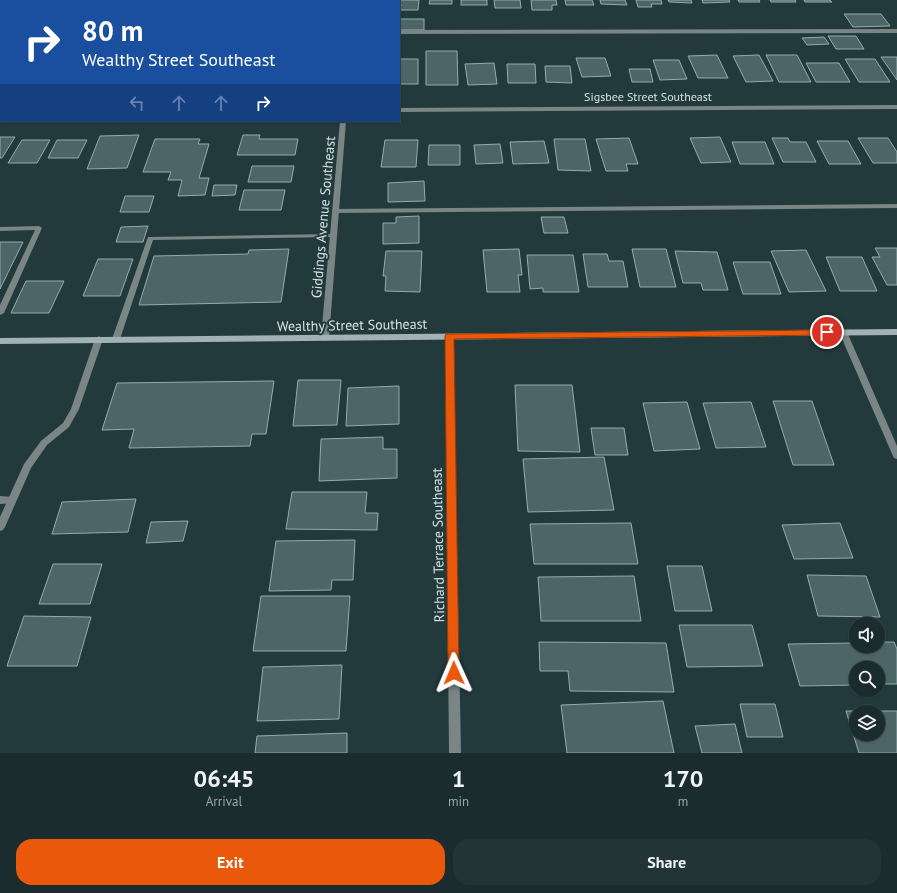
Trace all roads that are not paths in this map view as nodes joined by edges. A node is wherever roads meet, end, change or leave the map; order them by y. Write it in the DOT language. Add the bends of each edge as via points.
graph roads {
  1 [pos="897,31"];
  2 [pos="400,32"];
  3 [pos="897,107"];
  4 [pos="400,110"];
  5 [pos="343,122"];
  6 [pos="897,206"];
  7 [pos="335,211"];
  8 [pos="0,229"];
  9 [pos="333,236"];
  10 [pos="0,313"];
  11 [pos="843,332"];
  12 [pos="897,332"];
  13 [pos="449,336"];
  14 [pos="325,338"];
  15 [pos="99,339"];
  16 [pos="116,339"];
  17 [pos="0,341"];
  18 [pos="897,456"];
  19 [pos="0,500"];
  20 [pos="11,500"];
  21 [pos="0,527"];
  22 [pos="455,753"];
  1 -- 2 [label="street"];
  3 -- 4 [label="street, Sigsbee Street Southeast"];
  5 -- 7 [label="street, Giddings Avenue Southeast"];
  6 -- 7 [label="street"];
  7 -- 9 [label="street, Giddings Avenue Southeast"];
  8 -- 10 [label="street" via="39,228"];
  9 -- 14 [label="street, Giddings Avenue Southeast"];
  9 -- 16 [label="street" via="150,238"];
  11 -- 12 [label="main road, Wealthy Street Southeast"];
  11 -- 13 [label="main road, Wealthy Street Southeast"];
  11 -- 18 [label="street"];
  13 -- 14 [label="main road, Wealthy Street Southeast"];
  13 -- 22 [label="street, Richard Terrace Southeast"];
  14 -- 16 [label="main road, Wealthy Street Southeast"];
  15 -- 16 [label="main road, Wealthy Street Southeast"];
  15 -- 17 [label="main road, Wealthy Street Southeast"];
  15 -- 20 [label="street" via="75,409 66,425 44,443 27,466"];
  19 -- 20 [label="street"];
  20 -- 21 [label="street"];
}
